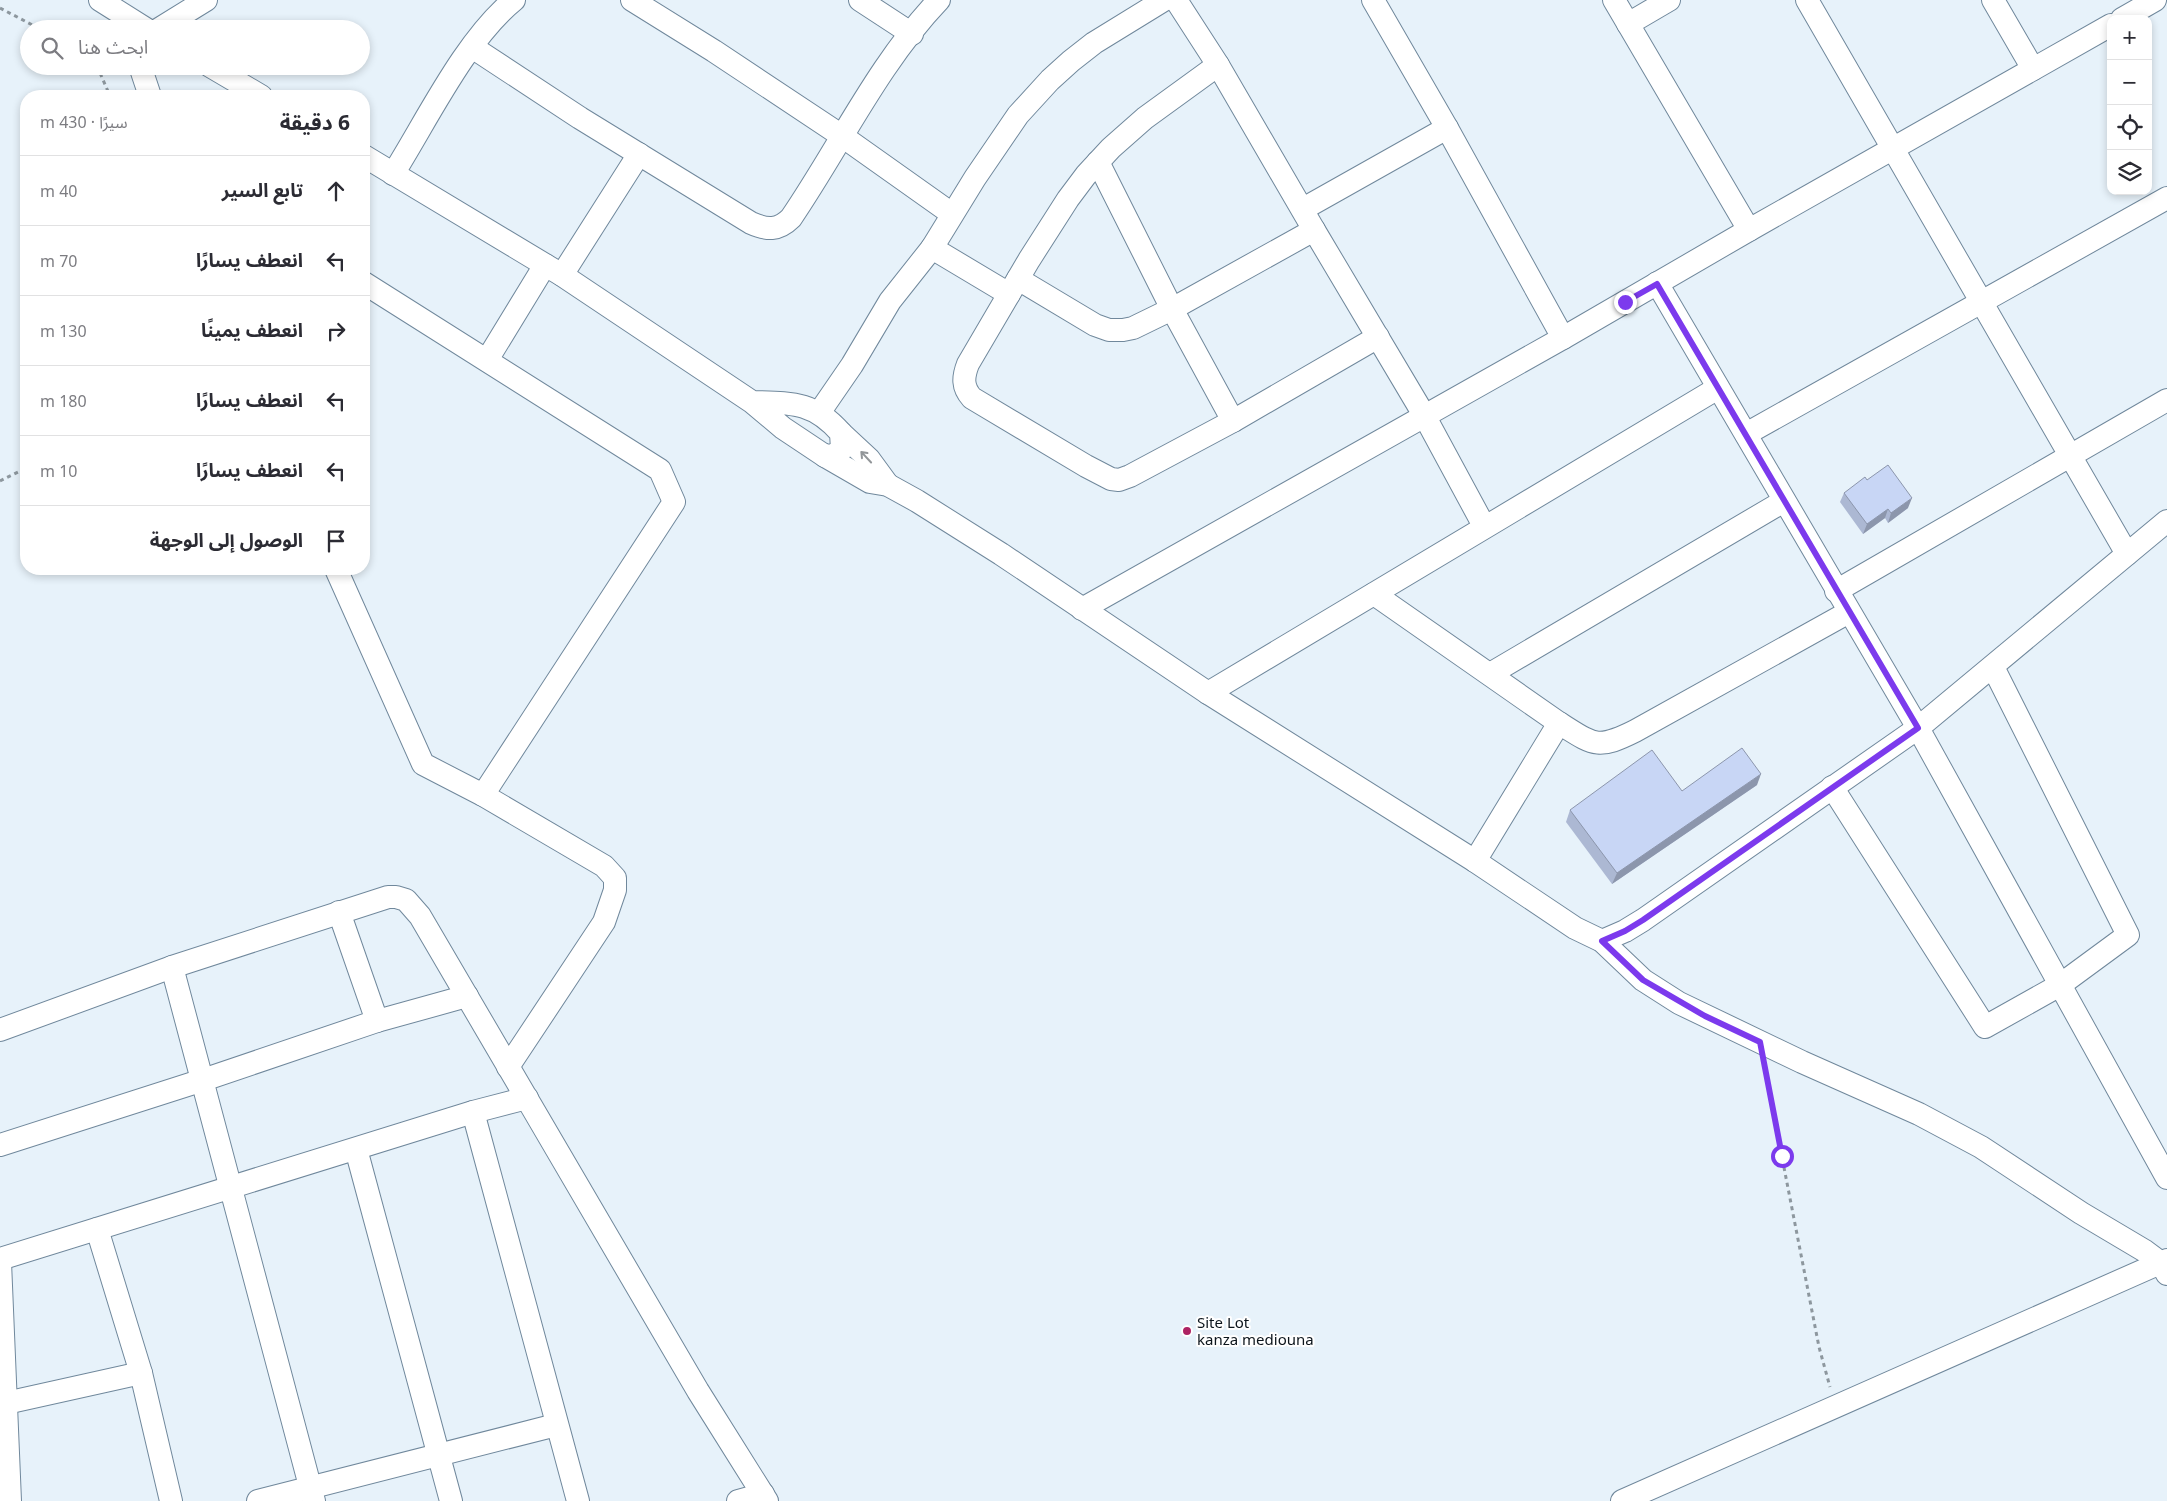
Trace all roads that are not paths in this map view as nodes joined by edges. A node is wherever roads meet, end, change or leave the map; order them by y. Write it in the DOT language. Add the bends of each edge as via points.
graph roads {
  1 [pos="100,0"];
  2 [pos="206,0"];
  3 [pos="632,0"];
  4 [pos="860,0"];
  5 [pos="939,0"];
  6 [pos="1164,0"];
  7 [pos="1176,0"];
  8 [pos="1373,0"];
  9 [pos="1614,0"];
  10 [pos="1669,0"];
  11 [pos="1807,0"];
  12 [pos="1992,0"];
  13 [pos="2155,0"];
  14 [pos="503,4"];
  15 [pos="2129,15"];
  16 [pos="123,20"];
  17 [pos="174,20"];
  18 [pos="1628,24"];
  19 [pos="2107,27"];
  20 [pos="912,34"];
  21 [pos="472,47"];
  22 [pos="1218,65"];
  23 [pos="2033,69"];
  24 [pos="143,75"];
  25 [pos="225,75"];
  26 [pos="148,90"];
  27 [pos="251,90"];
  28 [pos="1447,128"];
  29 [pos="842,136"];
  30 [pos="1894,148"];
  31 [pos="640,154"];
  32 [pos="370,160"];
  33 [pos="1098,162"];
  34 [pos="393,174"];
  35 [pos="2167,198"];
  36 [pos="1303,209"];
  37 [pos="952,214"];
  38 [pos="1314,230"];
  39 [pos="1749,230"];
  40 [pos="932,248"];
  41 [pos="553,270"];
  42 [pos="1657,284"];
  43 [pos="370,286"];
  44 [pos="1013,287"];
  45 [pos="1983,302"];
  46 [pos="1172,309"];
  47 [pos="1378,337"];
  48 [pos="1563,338"];
  49 [pos="487,360"];
  50 [pos="1718,388"];
  51 [pos="2167,400"];
  52 [pos="752,402"];
  53 [pos="796,403"];
  54 [pos="819,413"];
  55 [pos="1424,415"];
  56 [pos="1233,421"];
  57 [pos="783,428"];
  58 [pos="841,433"];
  59 [pos="1746,434"];
  60 [pos="2070,455"];
  61 [pos="825,456"];
  62 [pos="888,485"];
  63 [pos="1784,501"];
  64 [pos="2167,521"];
  65 [pos="1484,526"];
  66 [pos="2127,554"];
  67 [pos="339,575"];
  68 [pos="1836,591"];
  69 [pos="1374,594"];
  70 [pos="1082,609"];
  71 [pos="1849,612"];
  72 [pos="1993,668"];
  73 [pos="1490,674"];
  74 [pos="1208,693"];
  75 [pos="1559,723"];
  76 [pos="1918,728"];
  77 [pos="1832,787"];
  78 [pos="483,795"];
  79 [pos="1475,861"];
  80 [pos="339,912"];
  81 [pos="1602,941"];
  82 [pos="172,967"];
  83 [pos="2060,985"];
  84 [pos="467,996"];
  85 [pos="377,1021"];
  86 [pos="0,1030"];
  87 [pos="508,1067"];
  88 [pos="203,1080"];
  89 [pos="527,1098"];
  90 [pos="473,1112"];
  91 [pos="0,1145"];
  92 [pos="356,1149"];
  93 [pos="2167,1178"];
  94 [pos="231,1187"];
  95 [pos="96,1229"];
  96 [pos="2165,1266"];
  97 [pos="0,1270"];
  98 [pos="141,1373"];
  99 [pos="6,1403"];
  100 [pos="556,1425"];
  101 [pos="438,1455"];
  102 [pos="4,1462"];
  103 [pos="312,1495"];
  104 [pos="765,1497"];
  105 [pos="10,1501"];
  106 [pos="171,1501"];
  107 [pos="258,1501"];
  108 [pos="451,1501"];
  109 [pos="578,1501"];
  110 [pos="738,1501"];
  111 [pos="1622,1501"];
  1 -- 16 [label="street"];
  2 -- 17 [label="street"];
  3 -- 29 [label="street"];
  4 -- 20 [label="street"];
  5 -- 20 [label="street"];
  6 -- 37 [label="street" via="1094,44 1050,80 1004,132"];
  7 -- 22 [label="street"];
  8 -- 28 [label="street"];
  9 -- 18 [label="street"];
  10 -- 18 [label="street"];
  11 -- 30 [label="street"];
  12 -- 23 [label="street"];
  13 -- 15 [label="street"];
  14 -- 21 [label="street"];
  18 -- 39 [label="street"];
  19 -- 23 [label="street"];
  20 -- 29 [label="street"];
  21 -- 31 [label="street"];
  21 -- 34 [label="street"];
  22 -- 33 [label="street" via="1145,118"];
  22 -- 36 [label="street"];
  23 -- 30 [label="street"];
  24 -- 26 [label="street"];
  25 -- 27 [label="street"];
  28 -- 36 [label="street"];
  28 -- 48 [label="street"];
  29 -- 31 [label="street" via="791,218 774,229 751,223"];
  29 -- 37 [label="street"];
  30 -- 39 [label="street"];
  30 -- 45 [label="street"];
  31 -- 41 [label="street"];
  32 -- 34 [label="street"];
  33 -- 44 [label="street" via="1068,199"];
  33 -- 46 [label="street"];
  34 -- 41 [label="street"];
  35 -- 45 [label="street"];
  36 -- 38 [label="street"];
  37 -- 40 [label="street"];
  38 -- 46 [label="street"];
  38 -- 47 [label="street"];
  39 -- 42 [label="street"];
  40 -- 44 [label="street"];
  40 -- 54 [label="street" via="890,300"];
  41 -- 49 [label="street"];
  41 -- 52 [label="street"];
  42 -- 48 [label="street"];
  42 -- 50 [label="street"];
  43 -- 49 [label="street"];
  44 -- 46 [label="street" via="1109,330 1133,328"];
  44 -- 56 [label="street" via="968,364 964,376 965,389 972,398 1094,472 1111,479 1123,479 1172,456"];
  45 -- 59 [label="street"];
  45 -- 60 [label="street"];
  46 -- 56 [label="street"];
  47 -- 55 [label="street"];
  47 -- 56 [label="street"];
  48 -- 55 [label="street"];
  49 -- 78 [label="street" via="660,470 674,502"];
  50 -- 59 [label="street"];
  50 -- 65 [label="street"];
  51 -- 60 [label="street"];
  52 -- 53 [label="street"];
  52 -- 57 [label="street"];
  53 -- 54 [label="street"];
  53 -- 57 [label="street" via="787,406 783,412"];
  54 -- 58 [label="street"];
  55 -- 65 [label="street"];
  55 -- 70 [label="street"];
  57 -- 61 [label="street"];
  58 -- 61 [label="street" via="842,449 834,455"];
  62 -- 58 [label="street, one-way" via="869,459"];
  59 -- 63 [label="street"];
  60 -- 66 [label="street"];
  60 -- 68 [label="street"];
  61 -- 62 [label="street" via="870,482"];
  62 -- 70 [label="street" via="918,500"];
  63 -- 68 [label="street"];
  63 -- 73 [label="street"];
  64 -- 66 [label="street"];
  65 -- 69 [label="street"];
  66 -- 72 [label="street"];
  67 -- 78 [label="street" via="423,764"];
  68 -- 71 [label="street"];
  69 -- 73 [label="street"];
  69 -- 74 [label="street"];
  70 -- 74 [label="street"];
  71 -- 75 [label="street" via="1612,742 1592,742"];
  71 -- 76 [label="street"];
  72 -- 76 [label="street"];
  72 -- 83 [label="street" via="2128,935"];
  73 -- 75 [label="street"];
  74 -- 79 [label="street"];
  75 -- 79 [label="street"];
  76 -- 77 [label="street"];
  76 -- 83 [label="street"];
  77 -- 81 [label="street" via="1643,920"];
  77 -- 83 [label="street" via="1984,1027"];
  78 -- 87 [label="street" via="604,866 615,878 615,890 604,922"];
  79 -- 81 [label="street" via="1575,928"];
  80 -- 82 [label="street"];
  80 -- 84 [label="street" via="388,898 406,900 420,916"];
  80 -- 85 [label="street"];
  81 -- 96 [label="street" via="1643,980 1705,1016 1919,1114 1981,1147"];
  82 -- 86 [label="street"];
  82 -- 88 [label="street"];
  83 -- 93 [label="street"];
  84 -- 85 [label="street"];
  84 -- 87 [label="street"];
  85 -- 88 [label="street"];
  87 -- 89 [label="street"];
  88 -- 91 [label="street"];
  88 -- 94 [label="street"];
  89 -- 90 [label="street"];
  89 -- 104 [label="street" via="698,1391"];
  90 -- 92 [label="street"];
  90 -- 100 [label="street"];
  92 -- 94 [label="street"];
  92 -- 101 [label="street"];
  94 -- 95 [label="street"];
  94 -- 103 [label="street"];
  95 -- 97 [label="street"];
  95 -- 98 [label="street"];
  96 -- 111 [label="street"];
  97 -- 99 [label="street"];
  98 -- 99 [label="street"];
  98 -- 106 [label="street"];
  99 -- 102 [label="street"];
  100 -- 101 [label="street"];
  100 -- 109 [label="street"];
  101 -- 103 [label="street"];
  101 -- 108 [label="street"];
  102 -- 105 [label="street"];
  103 -- 107 [label="street"];
  104 -- 110 [label="street"];
}
